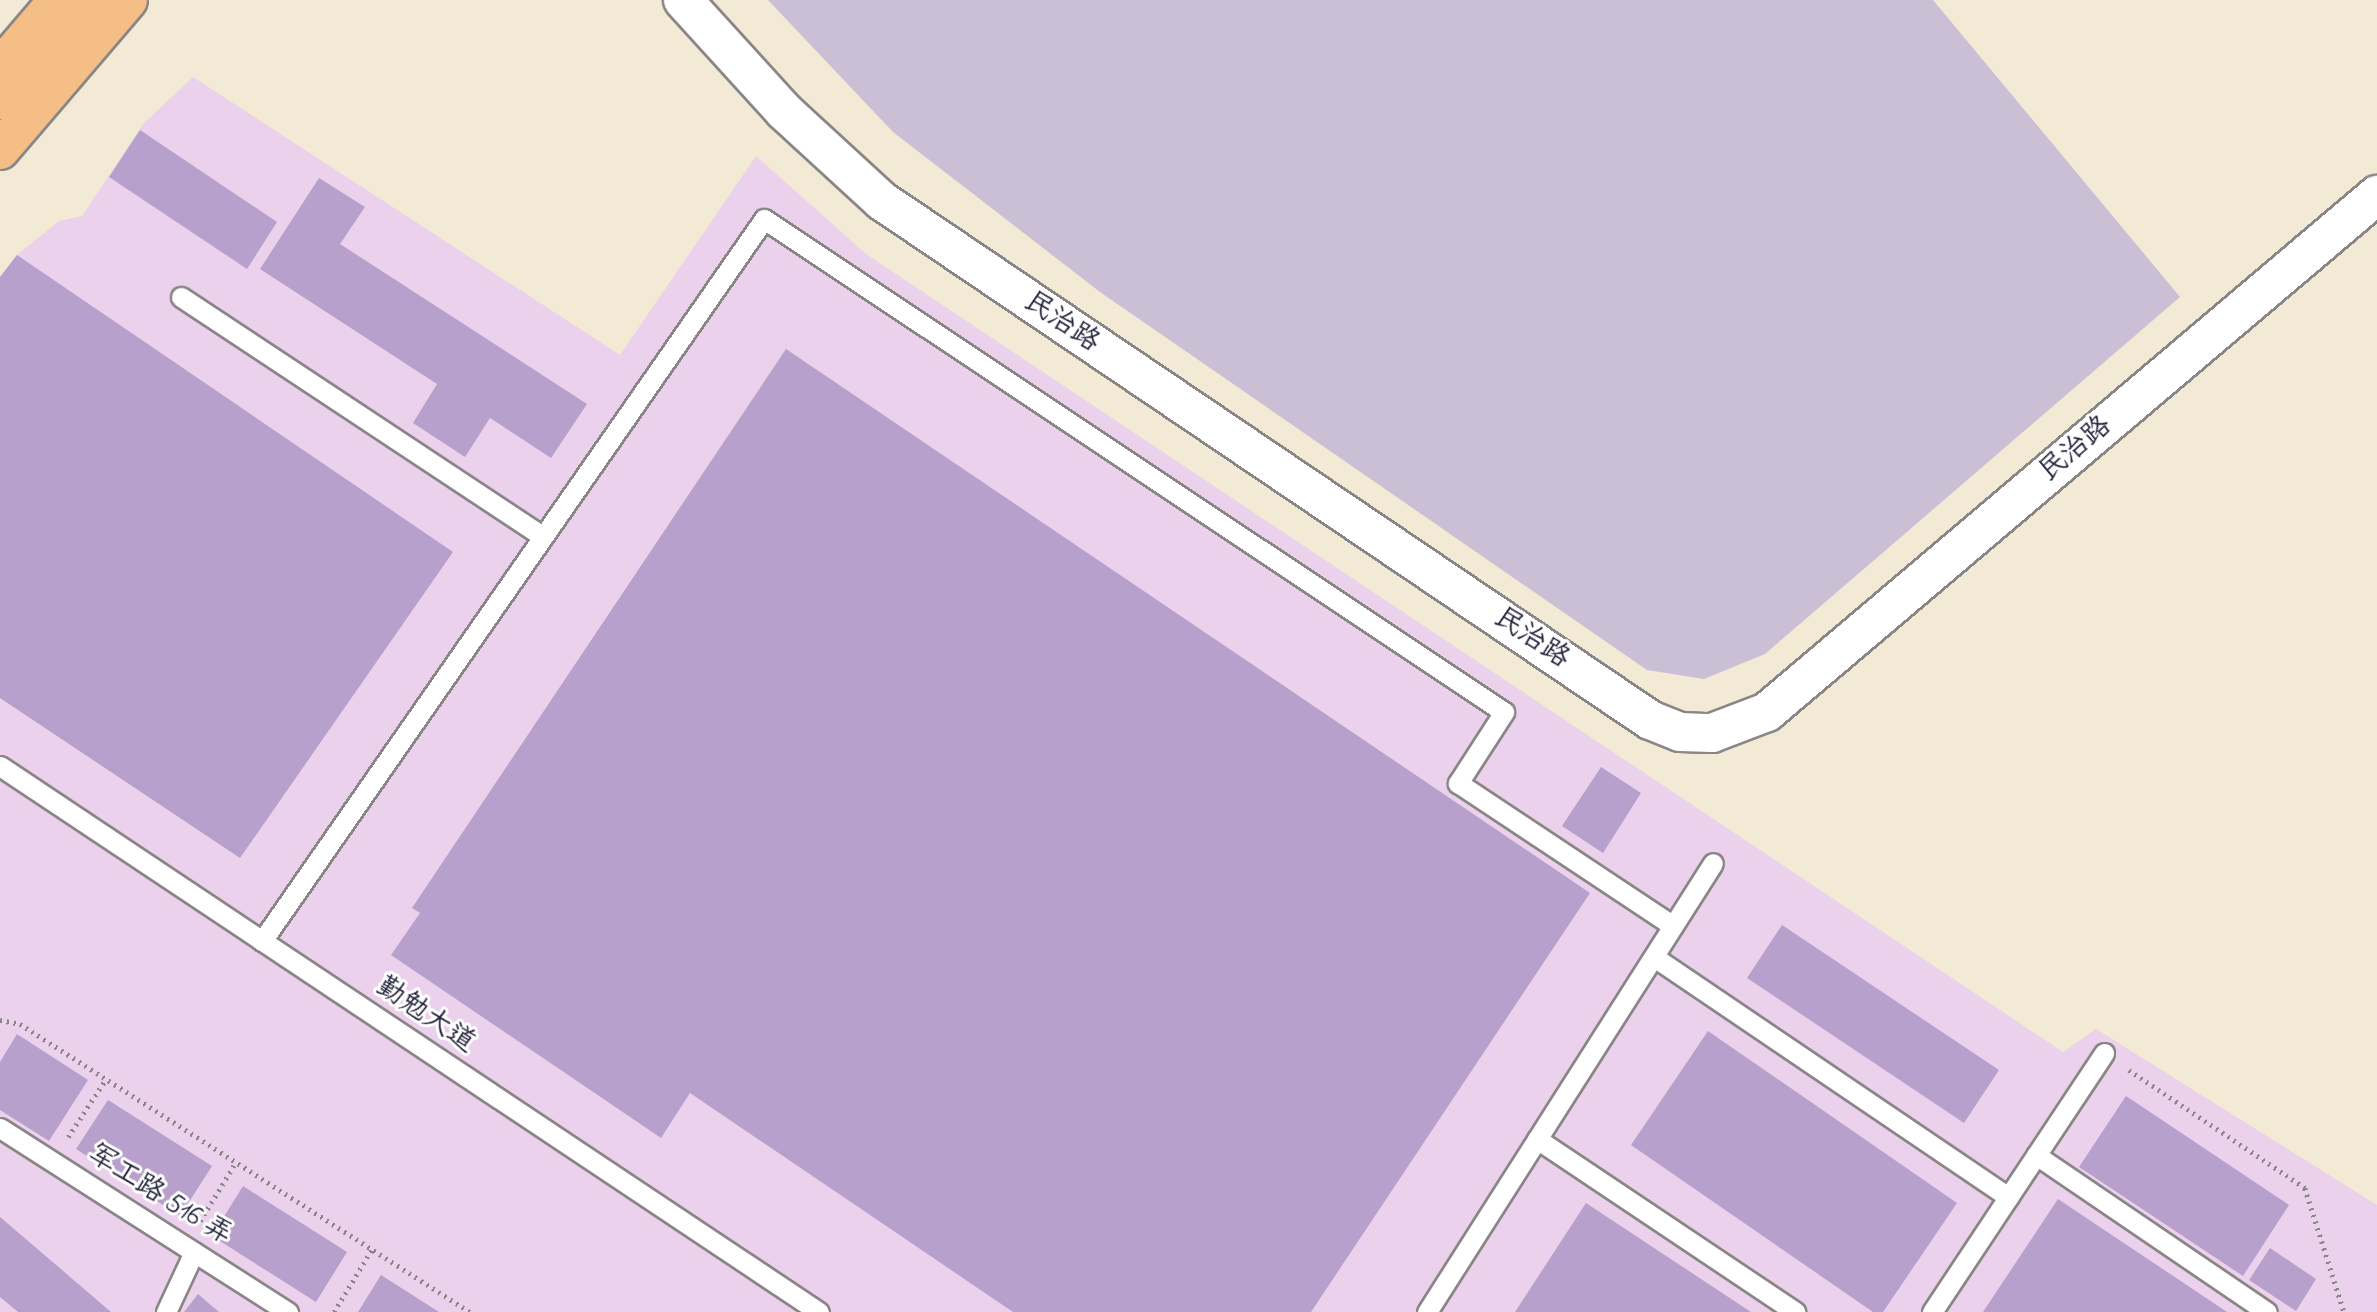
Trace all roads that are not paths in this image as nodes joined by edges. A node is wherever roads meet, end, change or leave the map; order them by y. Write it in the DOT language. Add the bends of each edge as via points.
graph roads {
  1 [pos="58,0"];
  2 [pos="86,0"];
  3 [pos="128,0"];
  4 [pos="683,0"];
  5 [pos="0,68"];
  6 [pos="11,113"];
  7 [pos="0,150"];
  8 [pos="2377,195"];
  9 [pos="181,298"];
  10 [pos="543,537"];
  11 [pos="0,766"];
  12 [pos="1713,863"];
  13 [pos="1673,926"];
  14 [pos="262,941"];
  15 [pos="1654,957"];
  16 [pos="2104,1053"];
  17 [pos="0,1128"];
  18 [pos="1537,1139"];
  19 [pos="2036,1155"];
  20 [pos="2008,1197"];
  21 [pos="189,1249"];
  22 [pos="166,1312"];
  23 [pos="288,1312"];
  24 [pos="819,1312"];
  25 [pos="1427,1312"];
  26 [pos="1795,1312"];
  27 [pos="1931,1312"];
  28 [pos="2267,1312"];
  1 -- 5 [label="main road"];
  2 -- 6 [label="main road"];
  3 -- 6 [label="main road"];
  4 -- 8 [label="street, 民治路" via="783,111 883,201 1650,720 1680,732 1712,733 1767,712"];
  6 -- 7 [label="main road"];
  9 -- 10 [label="lane"];
  10 -- 13 [label="lane" via="764,219 1504,712 1458,783"];
  10 -- 14 [label="lane"];
  11 -- 14 [label="lane, 勤勉大道"];
  12 -- 13 [label="lane"];
  13 -- 15 [label="lane"];
  14 -- 24 [label="lane, 勤勉大道"];
  15 -- 18 [label="lane"];
  15 -- 20 [label="lane"];
  16 -- 19 [label="lane"];
  17 -- 21 [label="lane, 军工路 516 弄"];
  18 -- 25 [label="lane"];
  18 -- 26 [label="lane"];
  19 -- 20 [label="lane"];
  19 -- 28 [label="lane"];
  20 -- 27 [label="lane"];
  21 -- 22 [label="lane"];
  21 -- 23 [label="lane, 军工路 516 弄"];
}
